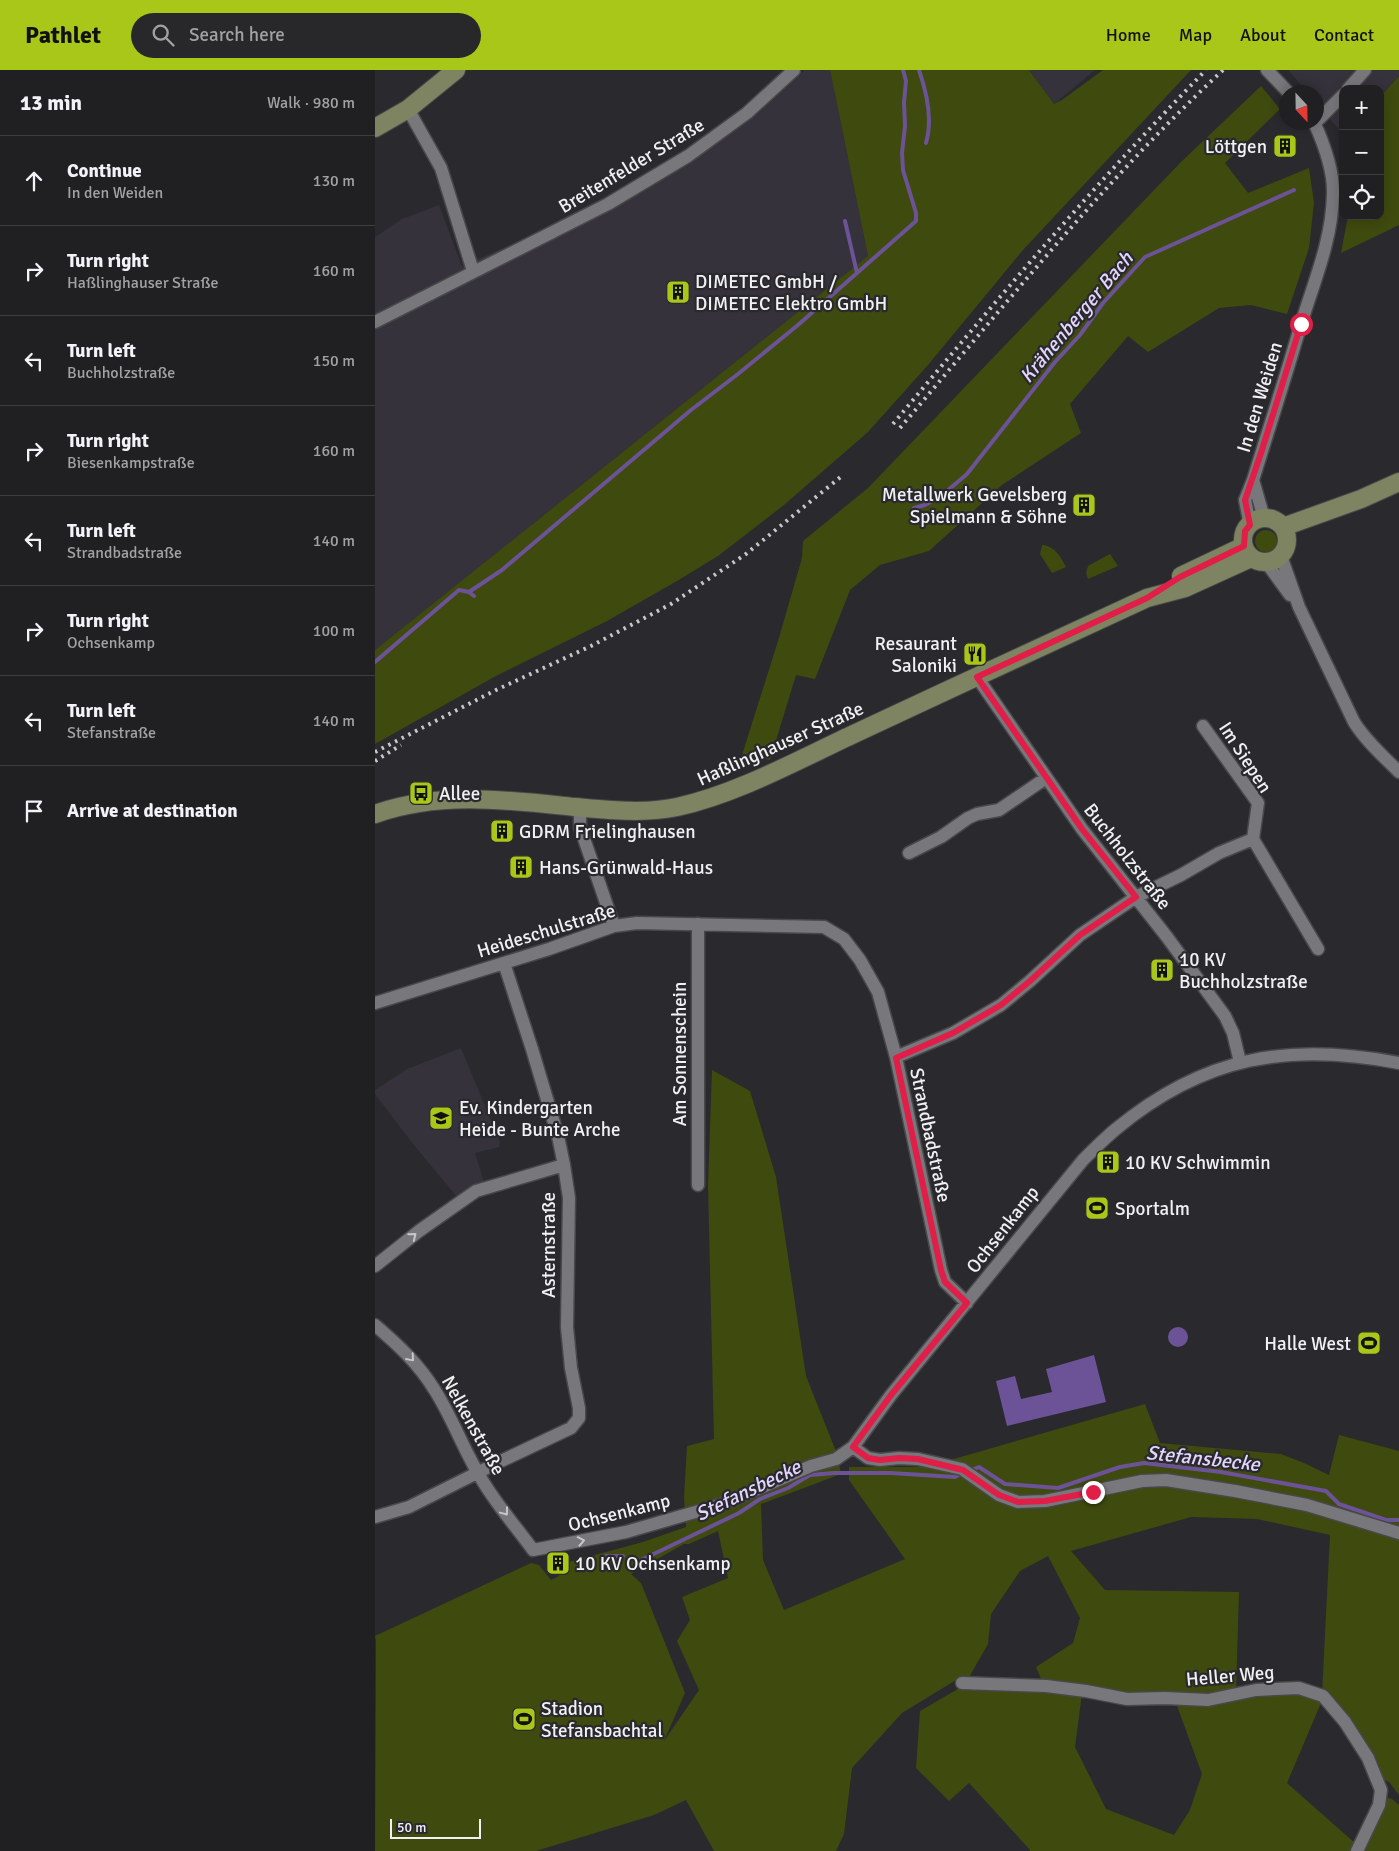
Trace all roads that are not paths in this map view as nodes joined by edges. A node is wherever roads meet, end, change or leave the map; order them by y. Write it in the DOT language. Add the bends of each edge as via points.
graph roads {
  1 [pos="456,70"];
  2 [pos="794,70"];
  3 [pos="1267,70"];
  4 [pos="1365,70"];
  5 [pos="1281,85"];
  6 [pos="1352,85"];
  7 [pos="1339,98"];
  8 [pos="408,109"];
  9 [pos="1324,113"];
  10 [pos="375,128"];
  11 [pos="1318,130"];
  12 [pos="473,271"];
  13 [pos="375,322"];
  14 [pos="1399,482"];
  15 [pos="1361,500"];
  16 [pos="1257,522"];
  17 [pos="1283,527"];
  18 [pos="1266,553"];
  19 [pos="977,677"];
  20 [pos="1203,726"];
  21 [pos="1399,772"];
  22 [pos="1046,778"];
  23 [pos="580,807"];
  24 [pos="375,814"];
  25 [pos="1253,839"];
  26 [pos="909,853"];
  27 [pos="1136,897"];
  28 [pos="698,924"];
  29 [pos="614,926"];
  30 [pos="824,926"];
  31 [pos="1318,949"];
  32 [pos="504,963"];
  33 [pos="375,1003"];
  34 [pos="896,1058"];
  35 [pos="1240,1062"];
  36 [pos="1399,1063"];
  37 [pos="565,1165"];
  38 [pos="698,1185"];
  39 [pos="375,1266"];
  40 [pos="967,1303"];
  41 [pos="375,1325"];
  42 [pos="853,1447"];
  43 [pos="477,1473"];
  44 [pos="375,1517"];
  45 [pos="1399,1533"];
  46 [pos="533,1550"];
  47 [pos="962,1683"];
  48 [pos="1357,1851"];
  1 -- 8 [label="main road"];
  2 -- 12 [label="street, Breitenfelder Straße" via="747,113 688,156 609,204"];
  3 -- 5 [label="street"];
  4 -- 6 [label="street"];
  7 -- 9 [label="street"];
  8 -- 10 [label="main road"];
  8 -- 12 [label="street" via="441,168"];
  11 -- 16 [label="street, In den Weiden" via="1330,167 1333,194 1331,225 1253,480"];
  12 -- 13 [label="street, Breitenfelder Straße"];
  14 -- 15 [label="main road, Haßlinghauser Straße"];
  15 -- 17 [label="main road, Haßlinghauser Straße"];
  15 -- 18 [label="main road, Haßlinghauser Straße"];
  16 -- 17 [label="main road" via="1271,519"];
  16 -- 18 [label="main road" via="1245,531"];
  17 -- 18 [label="main road" via="1286,533"];
  18 -- 19 [label="main road, Haßlinghauser Straße" via="1180,577 1147,598"];
  18 -- 21 [label="street" via="1299,607 1354,722"];
  19 -- 22 [label="street, Buchholzstraße"];
  19 -- 23 [label="main road, Haßlinghauser Straße" via="703,800 675,807 640,810"];
  20 -- 25 [label="street, Im Siepen" via="1258,803"];
  22 -- 26 [label="street" via="999,810 968,818"];
  22 -- 27 [label="street, Buchholzstraße"];
  23 -- 24 [label="main road, Haßlinghauser Straße" via="448,799"];
  23 -- 29 [label="street" via="580,827"];
  25 -- 27 [label="street" via="1219,853"];
  25 -- 31 [label="street"];
  27 -- 34 [label="street" via="1080,935 1001,1005 953,1033"];
  27 -- 35 [label="street, Buchholzstraße" via="1225,1016"];
  28 -- 29 [label="street, Heideschulstraße"];
  28 -- 30 [label="street, Heideschulstraße"];
  28 -- 38 [label="street, Am Sonnenschein"];
  29 -- 32 [label="street, Heideschulstraße"];
  30 -- 34 [label="street, Strandbadstraße" via="844,939 878,992"];
  32 -- 33 [label="street, Heideschulstraße"];
  32 -- 37 [label="street, Asternstraße"];
  34 -- 40 [label="street, Strandbadstraße" via="941,1270 945,1282"];
  35 -- 36 [label="street, Ochsenkamp" via="1297,1053 1336,1054"];
  35 -- 40 [label="street, Ochsenkamp" via="1173,1089 1117,1128 1083,1160 1034,1217"];
  39 -- 37 [label="street, one-way" via="476,1190"];
  37 -- 43 [label="street, Asternstraße" via="569,1198 567,1327 579,1418 571,1428"];
  40 -- 42 [label="street, Ochsenkamp"];
  41 -- 43 [label="street, Nelkenstraße, one-way" via="404,1350 435,1389"];
  42 -- 45 [label="street" via="868,1458 918,1459 967,1472 999,1495 1018,1502 1045,1501 1142,1481 1165,1480 1307,1504"];
  46 -- 42 [label="street, Ochsenkamp, one-way" via="626,1532 723,1504 811,1466 836,1459"];
  43 -- 44 [label="street, Asternstraße" via="409,1507"];
  43 -- 46 [label="street, Nelkenstraße, one-way"];
  47 -- 48 [label="street, Heller Weg" via="1046,1686 1127,1699 1208,1700 1256,1690 1299,1688 1323,1696 1345,1722 1368,1758 1381,1790 1379,1805"];
}
